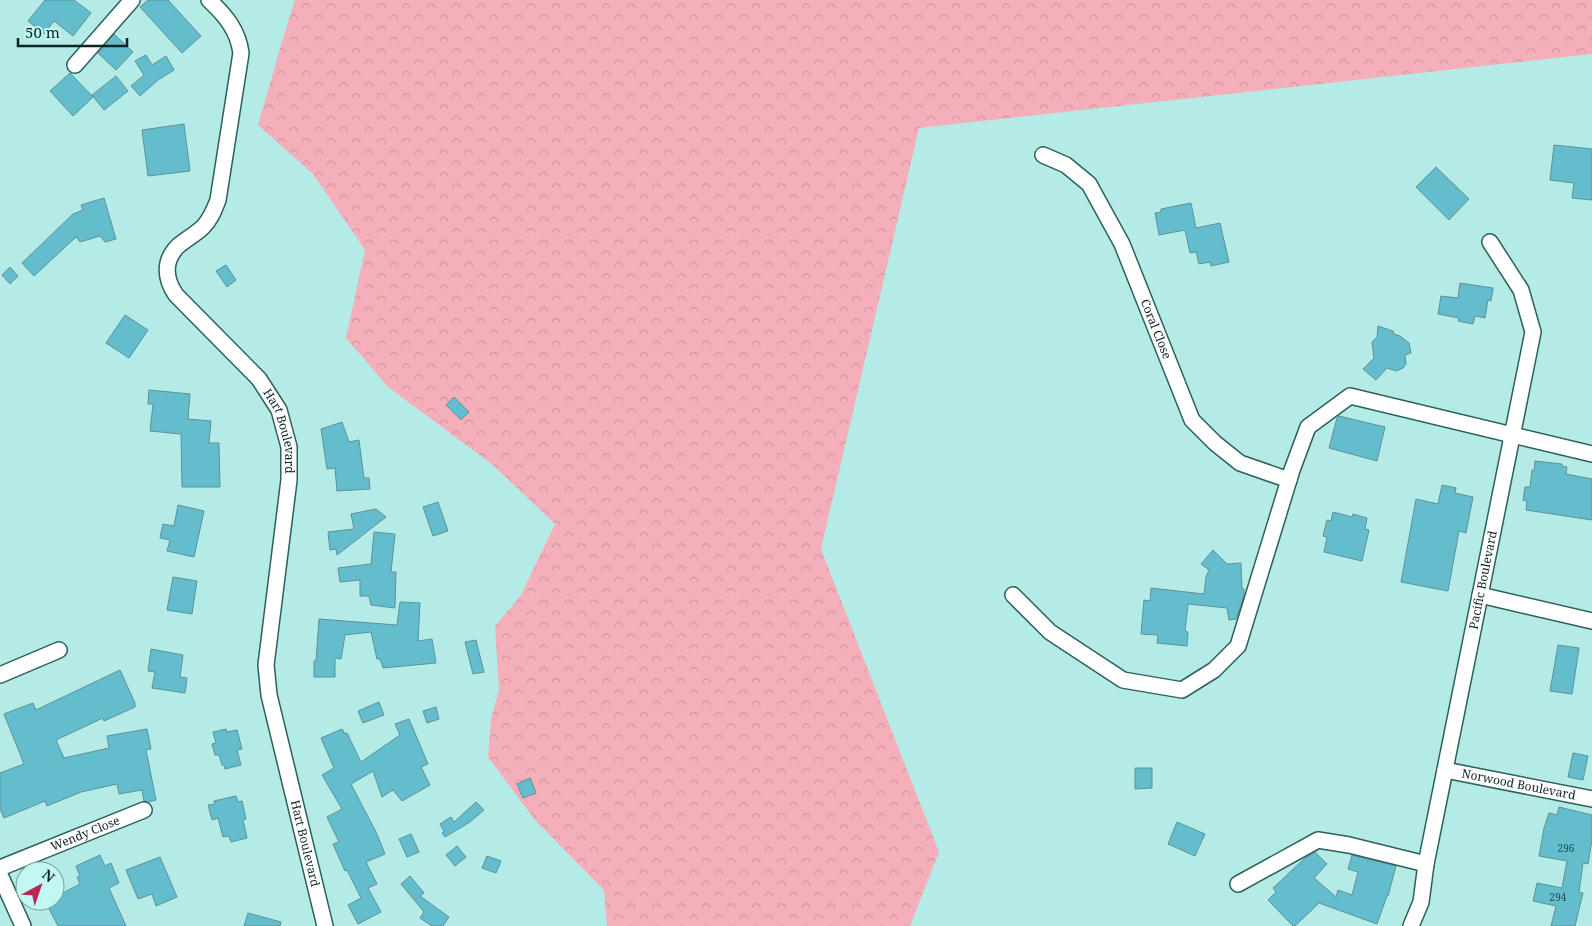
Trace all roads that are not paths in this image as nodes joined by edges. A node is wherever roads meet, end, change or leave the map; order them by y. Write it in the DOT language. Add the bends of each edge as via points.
graph roads {
  1 [pos="132,0"];
  2 [pos="209,0"];
  3 [pos="75,65"];
  4 [pos="1043,155"];
  5 [pos="1490,242"];
  6 [pos="1513,436"];
  7 [pos="1592,454"];
  8 [pos="1289,480"];
  9 [pos="1013,595"];
  10 [pos="1480,595"];
  11 [pos="1592,620"];
  12 [pos="59,650"];
  13 [pos="0,675"];
  14 [pos="1445,770"];
  15 [pos="1592,799"];
  16 [pos="144,810"];
  17 [pos="1426,864"];
  18 [pos="0,868"];
  19 [pos="0,875"];
  20 [pos="1238,884"];
  21 [pos="23,926"];
  22 [pos="325,926"];
  23 [pos="1411,926"];
  1 -- 3 [label="street"];
  2 -- 22 [label="street, Hart Boulevard" via="231,23 239,39 240,60 218,200 203,227 171,255 167,276 176,295 259,379 278,410 289,447 289,480 266,665 268,695"];
  4 -- 8 [label="street, Coral Close" via="1066,165 1089,184 1122,244 1192,420 1240,463"];
  5 -- 6 [label="street, Pacific Boulevard" via="1521,290 1533,332"];
  6 -- 7 [label="street"];
  6 -- 8 [label="street" via="1350,396 1308,427"];
  6 -- 10 [label="street, Pacific Boulevard"];
  8 -- 9 [label="street" via="1238,646 1214,670 1182,690 1123,680 1050,632"];
  10 -- 11 [label="street"];
  10 -- 14 [label="street, Pacific Boulevard"];
  12 -- 13 [label="street"];
  14 -- 15 [label="street, Norwood Boulevard"];
  14 -- 17 [label="street, Pacific Boulevard"];
  16 -- 18 [label="street, Wendy Close"];
  17 -- 20 [label="street" via="1318,840"];
  17 -- 23 [label="street, Pacific Boulevard" via="1421,902"];
  19 -- 21 [label="street"];
}
